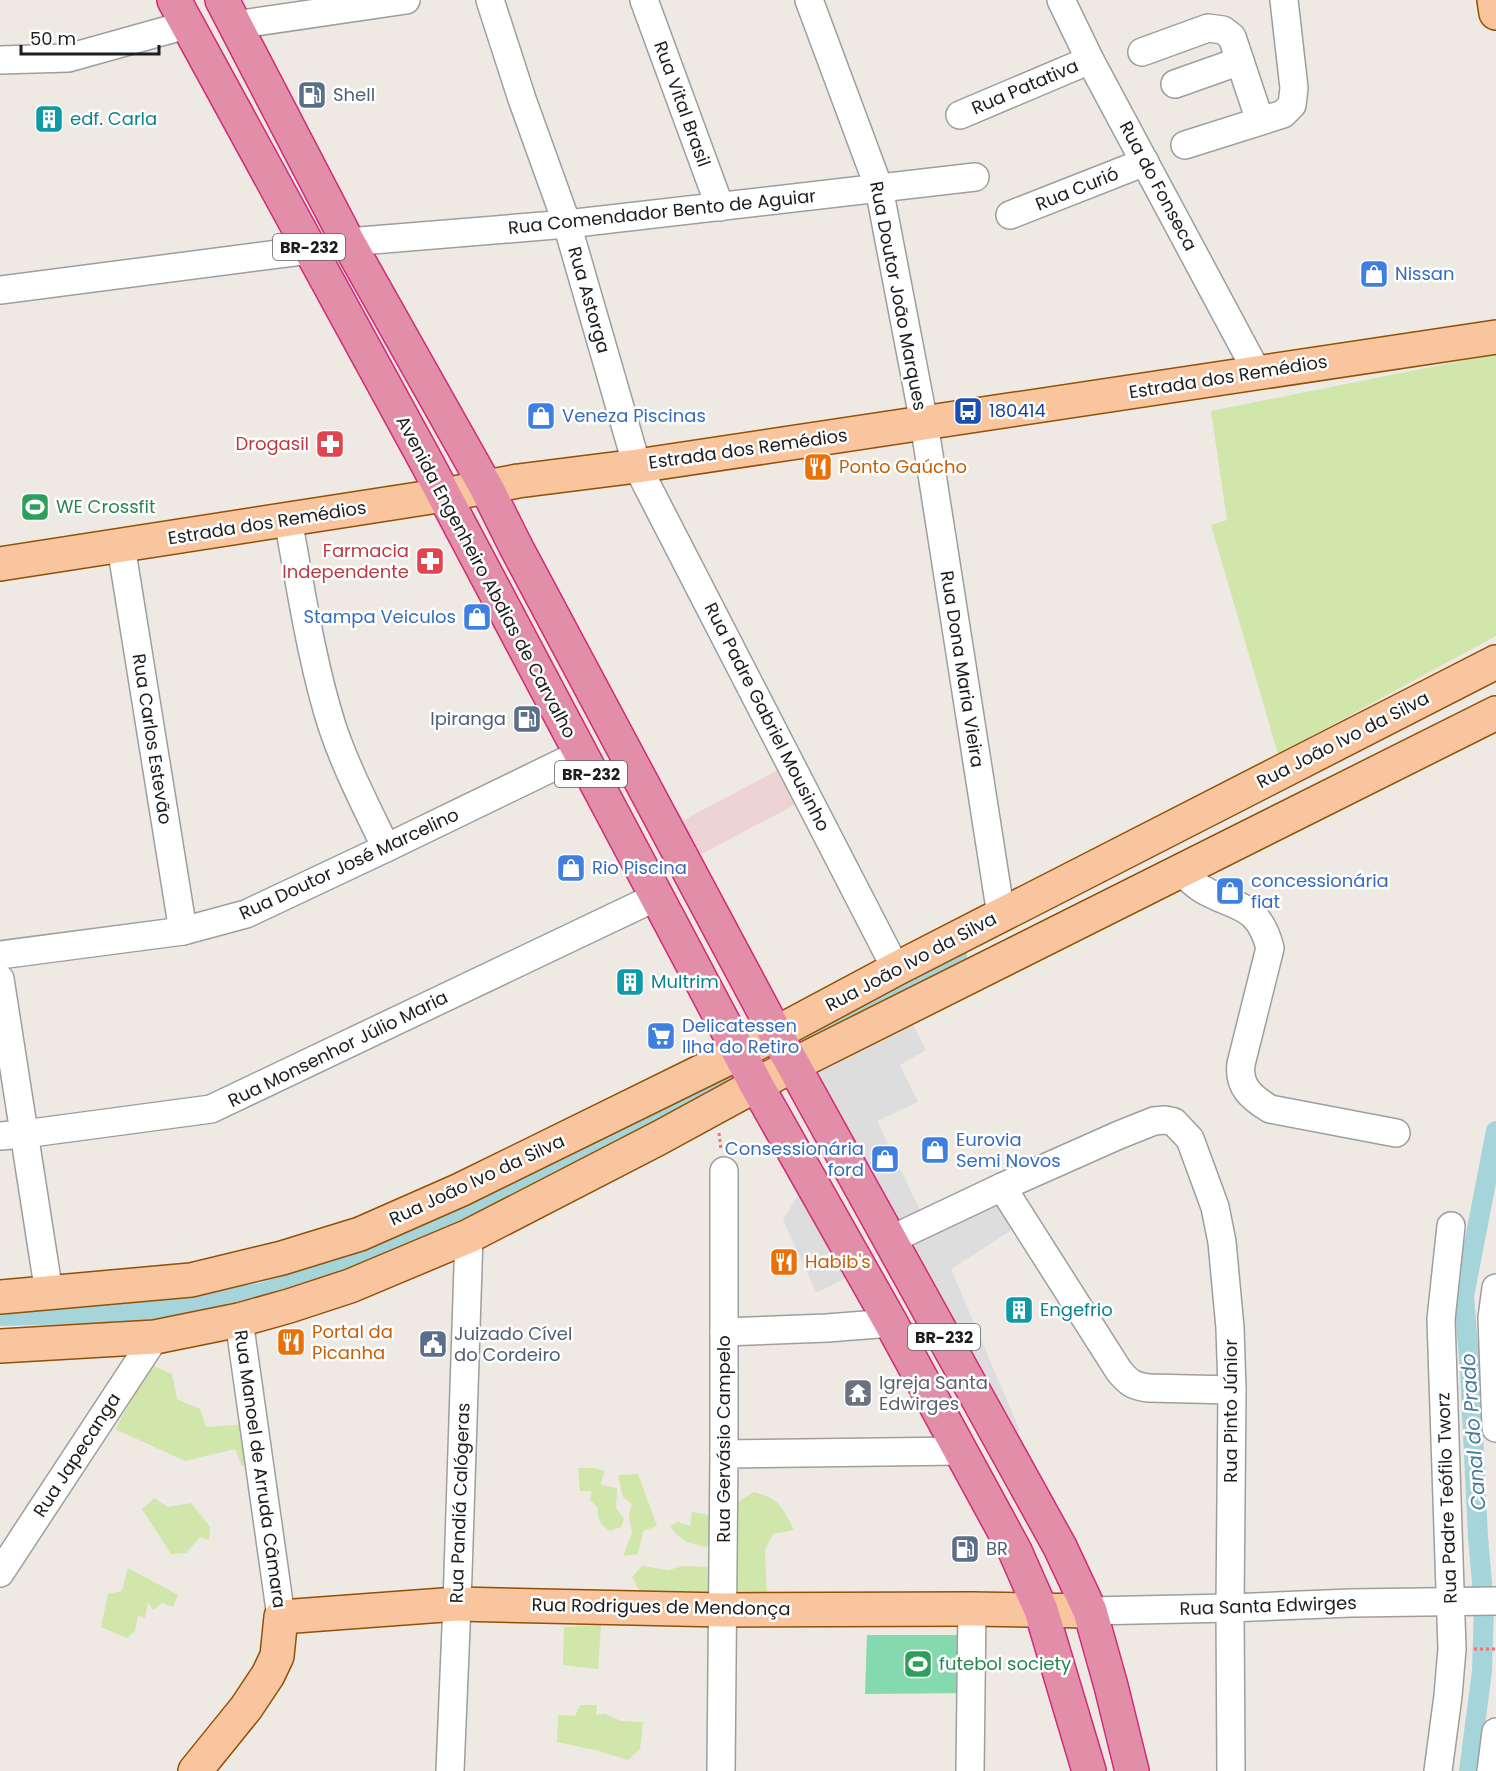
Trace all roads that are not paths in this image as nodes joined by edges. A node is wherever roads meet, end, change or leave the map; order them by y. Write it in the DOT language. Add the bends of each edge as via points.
graph roads {
  1 [pos="406,0"];
  2 [pos="490,0"];
  3 [pos="644,0"];
  4 [pos="809,0"];
  5 [pos="1061,0"];
  6 [pos="1284,0"];
  7 [pos="1494,0"];
  8 [pos="180,13"];
  9 [pos="229,13"];
  10 [pos="1496,13"];
  11 [pos="1142,52"];
  12 [pos="0,60"];
  13 [pos="1090,60"];
  14 [pos="1240,61"];
  15 [pos="1175,84"];
  16 [pos="960,115"];
  17 [pos="1260,121"];
  18 [pos="1185,145"];
  19 [pos="1145,162"];
  20 [pos="975,177"];
  21 [pos="879,188"];
  22 [pos="720,207"];
  23 [pos="1010,215"];
  24 [pos="567,224"];
  25 [pos="348,242"];
  26 [pos="310,250"];
  27 [pos="0,290"];
  28 [pos="1496,337"];
  29 [pos="1257,372"];
  30 [pos="924,423"];
  31 [pos="637,466"];
  32 [pos="486,487"];
  33 [pos="444,495"];
  34 [pos="288,520"];
  35 [pos="121,546"];
  36 [pos="0,564"];
  37 [pos="1496,662"];
  38 [pos="1496,713"];
  39 [pos="580,754"];
  40 [pos="386,848"];
  41 [pos="1179,872"];
  42 [pos="656,897"];
  43 [pos="1001,915"];
  44 [pos="183,931"];
  45 [pos="0,955"];
  46 [pos="896,969"];
  47 [pos="0,979"];
  48 [pos="776,1034"];
  49 [pos="739,1053"];
  50 [pos="793,1065"];
  51 [pos="757,1086"];
  52 [pos="1396,1133"];
  53 [pos="12,1135"];
  54 [pos="724,1171"];
  55 [pos="1002,1187"];
  56 [pos="1451,1226"];
  57 [pos="469,1236"];
  58 [pos="890,1240"];
  59 [pos="1496,1288"];
  60 [pos="49,1293"];
  61 [pos="0,1297"];
  62 [pos="239,1320"];
  63 [pos="891,1323"];
  64 [pos="724,1332"];
  65 [pos="155,1337"];
  66 [pos="0,1346"];
  67 [pos="1232,1390"];
  68 [pos="1496,1428"];
  69 [pos="961,1451"];
  70 [pos="724,1454"];
  71 [pos="0,1573"];
  72 [pos="1457,1600"];
  73 [pos="1496,1601"];
  74 [pos="457,1604"];
  75 [pos="1230,1608"];
  76 [pos="972,1609"];
  77 [pos="723,1610"];
  78 [pos="1041,1610"];
  79 [pos="1090,1611"];
  80 [pos="281,1617"];
  81 [pos="1496,1732"];
  82 [pos="195,1771"];
  83 [pos="450,1771"];
  84 [pos="721,1771"];
  85 [pos="970,1771"];
  86 [pos="1089,1771"];
  87 [pos="1132,1771"];
  88 [pos="1231,1771"];
  89 [pos="1438,1771"];
  90 [pos="1491,1771"];
  1 -- 9 [label="street"];
  2 -- 24 [label="street, Rua Astorga"];
  3 -- 22 [label="street, Rua Vital Brasil"];
  4 -- 21 [label="street, Rua Doutor João Marques"];
  5 -- 13 [label="street, Rua do Fonseca"];
  6 -- 17 [label="street" via="1294,88 1292,105 1283,114"];
  7 -- 10 [label="main road"];
  8 -- 12 [label="street" via="68,58"];
  8 -- 26 [label="highway, Avenida Engenheiro Abdias de Carvalho / BR-232"];
  9 -- 25 [label="highway, BR-232"];
  11 -- 14 [label="street" via="1208,28 1223,30 1232,37"];
  13 -- 16 [label="street, Rua Patativa"];
  13 -- 19 [label="street, Rua do Fonseca"];
  14 -- 15 [label="street"];
  14 -- 17 [label="street"];
  17 -- 18 [label="street"];
  19 -- 23 [label="street, Rua Curió"];
  19 -- 29 [label="street, Rua do Fonseca"];
  20 -- 21 [label="street, Rua Comendador Bento de Aguiar"];
  21 -- 22 [label="street, Rua Comendador Bento de Aguiar"];
  21 -- 30 [label="street, Rua Doutor João Marques"];
  22 -- 24 [label="street, Rua Comendador Bento de Aguiar"];
  24 -- 25 [label="street, Rua Comendador Bento de Aguiar"];
  24 -- 31 [label="street, Rua Astorga"];
  25 -- 32 [label="highway, BR-232"];
  26 -- 27 [label="street"];
  26 -- 33 [label="highway, Avenida Engenheiro Abdias de Carvalho / BR-232"];
  28 -- 29 [label="main road, Estrada dos Remédios"];
  29 -- 30 [label="main road, Estrada dos Remédios"];
  30 -- 31 [label="main road, Estrada dos Remédios"];
  30 -- 43 [label="street, Rua Dona Maria Vieira"];
  31 -- 32 [label="main road, Estrada dos Remédios"];
  31 -- 46 [label="street, Rua Padre Gabriel Mousinho"];
  32 -- 33 [label="main road, Estrada dos Remédios"];
  32 -- 48 [label="highway, BR-232"];
  33 -- 34 [label="main road, Estrada dos Remédios"];
  33 -- 39 [label="highway, Avenida Engenheiro Abdias de Carvalho / BR-232"];
  34 -- 35 [label="main road, Estrada dos Remédios"];
  34 -- 40 [label="street" via="318,677 332,727"];
  35 -- 36 [label="main road, Estrada dos Remédios"];
  35 -- 44 [label="street, Rua Carlos Estevão"];
  37 -- 43 [label="main road, Rua João Ivo da Silva"];
  38 -- 41 [label="main road, Rua João Ivo da Silva"];
  39 -- 40 [label="street, Rua Doutor José Marcelino"];
  39 -- 42 [label="highway, Avenida Engenheiro Abdias de Carvalho / BR-232"];
  40 -- 44 [label="street, Rua Doutor José Marcelino" via="246,914"];
  41 -- 50 [label="main road, Rua João Ivo da Silva"];
  41 -- 52 [label="street" via="1202,889 1250,912 1267,936 1270,948 1240,1071 1248,1094 1270,1109"];
  42 -- 49 [label="highway, Avenida Engenheiro Abdias de Carvalho / BR-232"];
  42 -- 53 [label="street, Rua Monsenhor Júlio Maria" via="211,1109"];
  43 -- 46 [label="main road, Rua João Ivo da Silva"];
  44 -- 45 [label="street, Rua Doutor José Marcelino"];
  46 -- 48 [label="main road, Rua João Ivo da Silva"];
  47 -- 53 [label="street"];
  48 -- 49 [label="main road, Rua João Ivo da Silva"];
  48 -- 50 [label="highway, BR-232"];
  49 -- 51 [label="highway, Avenida Engenheiro Abdias de Carvalho / BR-232"];
  49 -- 60 [label="main road, Rua João Ivo da Silva" via="460,1190 360,1234 191,1280"];
  50 -- 51 [label="main road, Rua João Ivo da Silva"];
  50 -- 58 [label="highway, BR-232"];
  51 -- 57 [label="main road, Rua João Ivo da Silva"];
  51 -- 63 [label="highway, Avenida Engenheiro Abdias de Carvalho / BR-232"];
  53 -- 60 [label="street"];
  54 -- 64 [label="street, Rua Gervásio Campelo"];
  55 -- 58 [label="street"];
  55 -- 67 [label="street" via="1129,1383 1149,1388"];
  55 -- 67 [label="street, Rua Pinto Júnior" via="1154,1121 1173,1122 1190,1138 1215,1207 1222,1242"];
  56 -- 72 [label="street, Rua Padre Teófilo Tworz" via="1441,1319"];
  57 -- 62 [label="main road, Rua João Ivo da Silva" via="350,1286"];
  57 -- 74 [label="street, Rua Pandiá Calógeras"];
  58 -- 79 [label="highway, BR-232" via="1060,1547"];
  59 -- 68 [label="street" via="1492,1318"];
  60 -- 61 [label="main road, Rua João Ivo da Silva"];
  62 -- 65 [label="main road, Rua João Ivo da Silva"];
  62 -- 80 [label="street, Rua Manoel de Arruda Câmara"];
  63 -- 64 [label="street"];
  63 -- 69 [label="highway, Avenida Engenheiro Abdias de Carvalho / BR-232"];
  64 -- 70 [label="street, Rua Gervásio Campelo"];
  65 -- 66 [label="main road, Rua João Ivo da Silva"];
  65 -- 71 [label="street, Rua Japecanga"];
  67 -- 75 [label="street, Rua Pinto Júnior"];
  69 -- 70 [label="street"];
  69 -- 78 [label="highway, Avenida Engenheiro Abdias de Carvalho / BR-232" via="1015,1551"];
  70 -- 77 [label="street, Rua Gervásio Campelo"];
  72 -- 73 [label="street, Rua Santa Edwirges"];
  72 -- 75 [label="street, Rua Santa Edwirges"];
  72 -- 89 [label="street, Rua Padre Teófilo Tworz"];
  74 -- 77 [label="main road, Rua Rodrigues de Mendonça"];
  74 -- 80 [label="main road, Rua Rodrigues de Mendonça"];
  74 -- 83 [label="street, Rua Pandiá Calógeras"];
  75 -- 79 [label="street, Rua Santa Edwirges"];
  75 -- 88 [label="street, Rua Pinto Júnior"];
  76 -- 77 [label="main road, Rua Rodrigues de Mendonça"];
  76 -- 78 [label="main road, Rua Rodrigues de Mendonça"];
  76 -- 85 [label="street"];
  77 -- 84 [label="street, Rua Gervásio Campelo"];
  78 -- 79 [label="main road, Rua Santa Edwirges"];
  78 -- 86 [label="highway, Avenida Engenheiro Abdias de Carvalho / BR-232"];
  79 -- 87 [label="highway, BR-232"];
  80 -- 82 [label="main road, Rua Manoel de Arruda Câmara" via="277,1656 268,1675"];
  81 -- 90 [label="street"];
}
